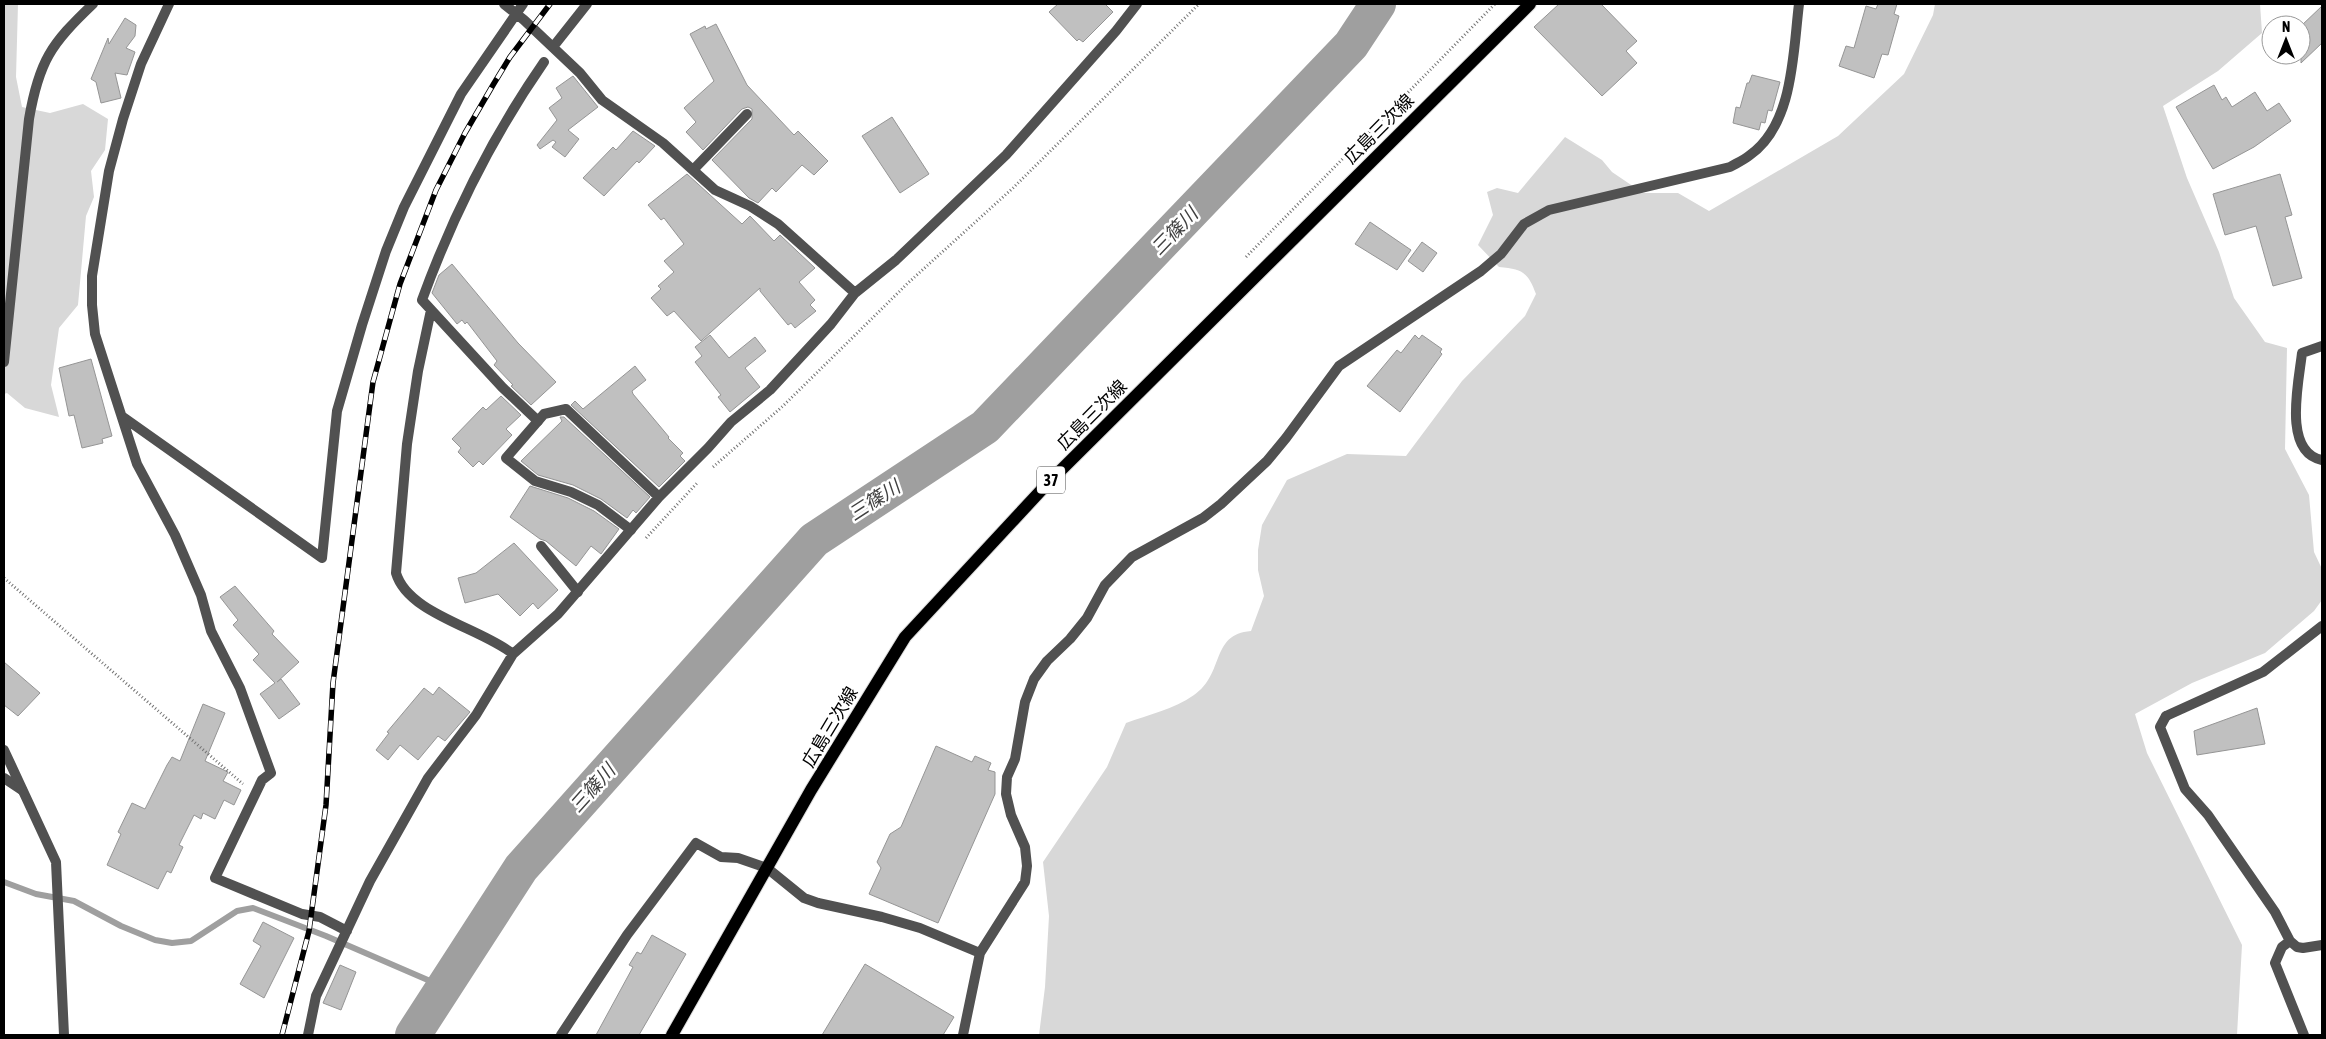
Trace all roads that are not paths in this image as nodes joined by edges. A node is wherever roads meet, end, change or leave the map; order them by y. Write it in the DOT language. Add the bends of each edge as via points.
graph roads {
  1 [pos="93,4"];
  2 [pos="169,4"];
  3 [pos="504,4"];
  4 [pos="523,4"];
  5 [pos="587,4"];
  6 [pos="1137,4"];
  7 [pos="1530,4"];
  8 [pos="1799,4"];
  9 [pos="515,13"];
  10 [pos="553,47"];
  11 [pos="544,62"];
  12 [pos="747,114"];
  13 [pos="694,169"];
  14 [pos="855,293"];
  15 [pos="431,310"];
  16 [pos="2322,346"];
  17 [pos="4,362"];
  18 [pos="123,417"];
  19 [pos="538,421"];
  20 [pos="2322,460"];
  21 [pos="659,497"];
  22 [pos="631,530"];
  23 [pos="541,546"];
  24 [pos="578,592"];
  25 [pos="2322,626"];
  26 [pos="513,654"];
  27 [pos="4,750"];
  28 [pos="4,778"];
  29 [pos="22,790"];
  30 [pos="767,868"];
  31 [pos="347,931"];
  32 [pos="2290,941"];
  33 [pos="2322,945"];
  34 [pos="980,953"];
  35 [pos="64,1035"];
  36 [pos="308,1035"];
  37 [pos="561,1035"];
  38 [pos="672,1035"];
  39 [pos="963,1035"];
  40 [pos="2304,1035"];
  1 -- 17 [label="street" via="54,44 34,89"];
  2 -- 18 [label="street" via="141,64 123,119 109,171 92,276 95,334"];
  3 -- 9 [label="street"];
  4 -- 9 [label="street"];
  5 -- 10 [label="street"];
  6 -- 14 [label="street" via="1006,155 896,260"];
  7 -- 30 [label="main road, 広島三次線 / 37" via="1047,484 905,637"];
  8 -- 34 [label="street" via="1790,87 1777,120 1764,142 1751,155 1730,167 1564,206 1535,216 1482,271 1339,366 1301,421 1266,461 1203,518 1132,557 1105,584 1087,618 1034,679 1025,702 1006,794 1025,847 1025,882"];
  9 -- 10 [label="street"];
  9 -- 18 [label="street" via="461,94 404,207 386,251 337,411 322,558"];
  10 -- 13 [label="street" via="602,100"];
  11 -- 15 [label="street" via="497,134 461,203 422,300"];
  12 -- 13 [label="street"];
  13 -- 14 [label="street" via="715,190 750,206 778,224"];
  14 -- 21 [label="street" via="770,390 731,422"];
  15 -- 19 [label="street"];
  15 -- 26 [label="street" via="407,444 396,573 399,583 433,612 499,643"];
  16 -- 20 [label="street" via="2302,353 2295,419 2302,445"];
  18 -- 31 [label="street" via="137,464 175,535 201,595 211,631 240,688 271,773 262,780 215,878 302,914 320,917"];
  19 -- 21 [label="street" via="544,414 566,409"];
  19 -- 22 [label="street" via="506,458 535,481 571,492 598,505"];
  21 -- 22 [label="street"];
  22 -- 24 [label="street"];
  23 -- 24 [label="street"];
  24 -- 26 [label="street"];
  25 -- 32 [label="street" via="2263,672 2166,716 2160,727 2185,788 2208,815 2265,897"];
  26 -- 31 [label="street" via="476,715 428,778 370,881"];
  27 -- 29 [label="street"];
  28 -- 29 [label="street"];
  29 -- 35 [label="street" via="56,862"];
  30 -- 34 [label="street" via="804,898 920,928"];
  30 -- 37 [label="street" via="738,858 721,857 696,843 626,935"];
  30 -- 38 [label="main road, 広島三次線 / 37"];
  31 -- 36 [label="street" via="316,996"];
  32 -- 33 [label="street" via="2303,948"];
  32 -- 40 [label="street" via="2282,947 2275,963"];
  34 -- 39 [label="street"];
}
